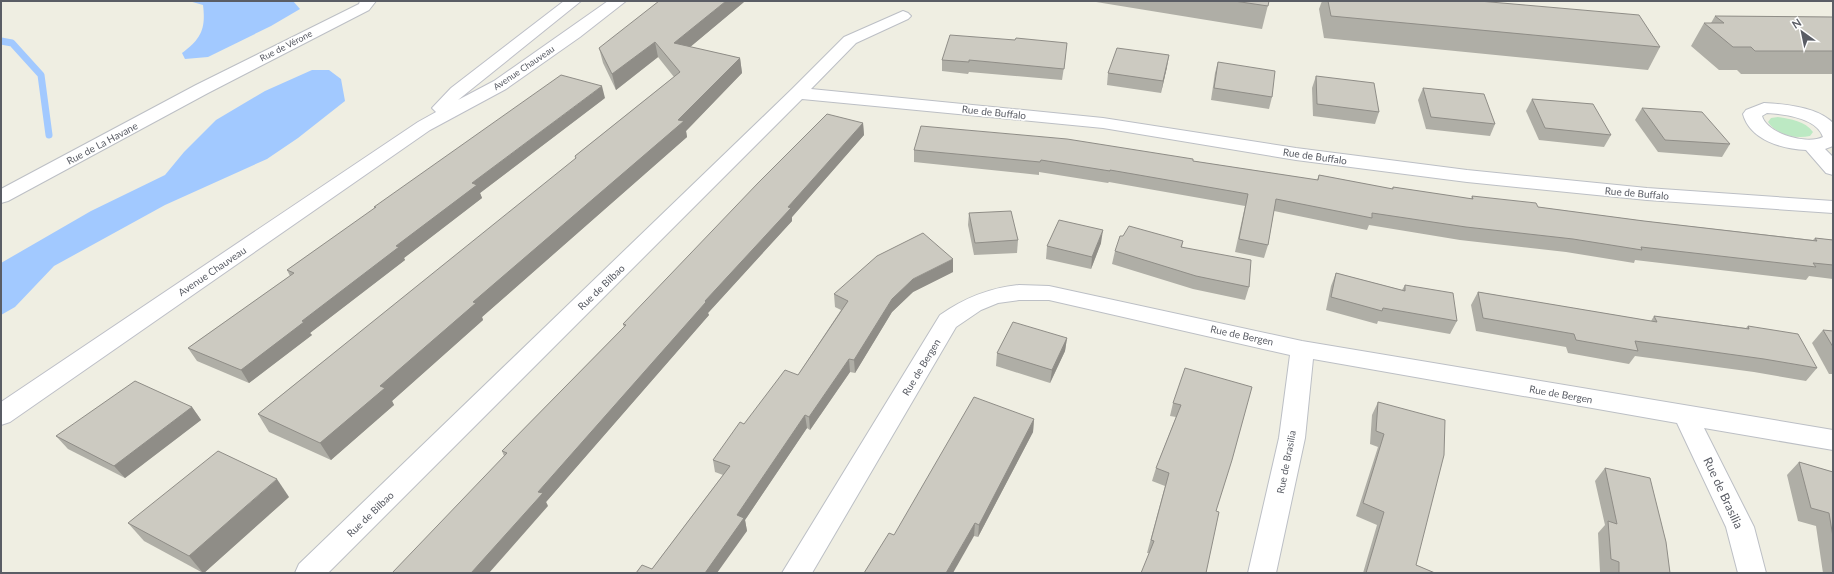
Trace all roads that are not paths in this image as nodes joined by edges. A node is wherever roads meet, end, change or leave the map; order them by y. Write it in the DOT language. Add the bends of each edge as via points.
graph roads {
  1 [pos="368,1"];
  2 [pos="573,1"];
  3 [pos="618,1"];
  4 [pos="903,16"];
  5 [pos="202,89"];
  6 [pos="798,93"];
  7 [pos="424,126"];
  8 [pos="1812,145"];
  9 [pos="1833,169"];
  10 [pos="1,197"];
  11 [pos="1833,207"];
  12 [pos="1302,349"];
  13 [pos="1,415"];
  14 [pos="1686,416"];
  15 [pos="1833,440"];
  16 [pos="309,573"];
  17 [pos="796,573"];
  18 [pos="1262,573"];
  19 [pos="1752,573"];
  1 -- 5 [label="street, Rue de Vérone" via="364,7"];
  2 -- 7 [label="street, Avenue Chauveau" via="457,92"];
  3 -- 7 [label="street, Avenue Chauveau" via="500,85"];
  4 -- 6 [label="street, Rue de Bilbao" via="850,40"];
  5 -- 10 [label="street, Rue de La Havane"];
  6 -- 11 [label="street, Rue de Buffalo" via="1103,123 1296,154 1467,176 1647,194"];
  6 -- 16 [label="street, Rue de Bilbao"];
  7 -- 13 [label="street, Avenue Chauveau"];
  8 -- 9 [label="street"];
  12 -- 14 [label="street, Rue de Bergen"];
  12 -- 17 [label="street, Rue de Bergen" via="1049,293 1019,292 992,295 969,306 948,321"];
  12 -- 18 [label="street, Rue de Brasilia" via="1292,438"];
  14 -- 15 [label="street, Rue de Bergen"];
  14 -- 19 [label="street, Rue de Brasilia" via="1740,527"];
}
